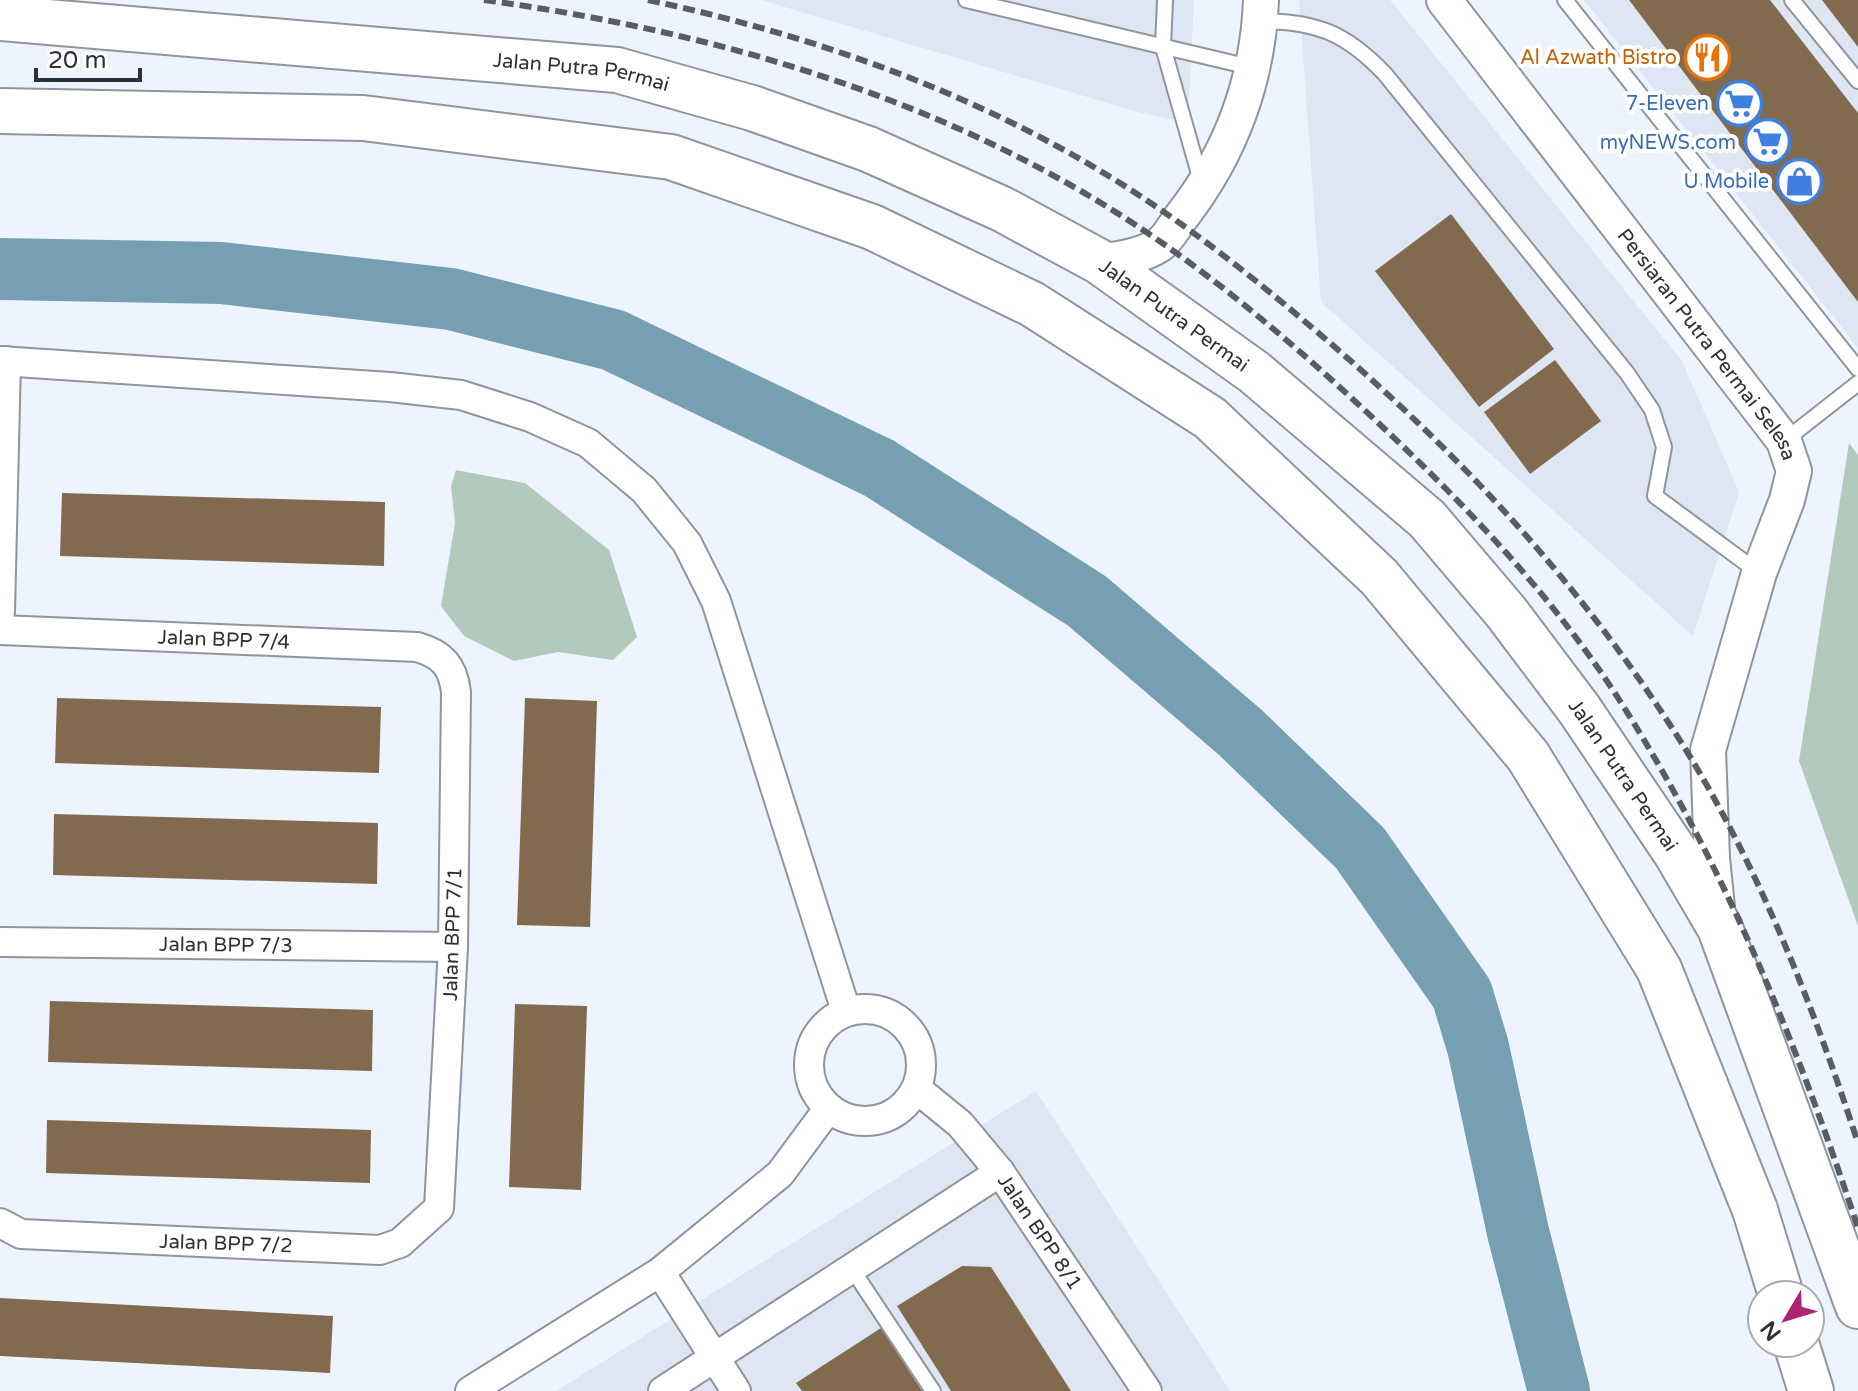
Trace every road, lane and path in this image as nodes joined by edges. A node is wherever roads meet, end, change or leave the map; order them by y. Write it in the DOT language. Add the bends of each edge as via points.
graph roads {
  1 [pos="966,0"];
  2 [pos="1165,0"];
  3 [pos="1444,0"];
  4 [pos="1565,0"];
  5 [pos="1792,0"];
  6 [pos="1261,11"];
  7 [pos="0,18"];
  8 [pos="1163,47"];
  9 [pos="1255,68"];
  10 [pos="1858,81"];
  11 [pos="0,111"];
  12 [pos="1203,189"];
  13 [pos="1100,262"];
  14 [pos="3,361"];
  15 [pos="1858,369"];
  16 [pos="1858,383"];
  17 [pos="1784,441"];
  18 [pos="1759,573"];
  19 [pos="0,612"];
  20 [pos="0,630"];
  21 [pos="446,660"];
  22 [pos="1720,928"];
  23 [pos="0,942"];
  24 [pos="453,947"];
  25 [pos="846,1011"];
  26 [pos="917,1089"];
  27 [pos="828,1109"];
  28 [pos="1000,1172"];
  29 [pos="439,1208"];
  30 [pos="1,1225"];
  31 [pos="852,1269"];
  32 [pos="660,1272"];
  33 [pos="1776,1279"];
  34 [pos="1858,1306"];
  35 [pos="715,1357"];
  36 [pos="1801,1359"];
  37 [pos="470,1391"];
  38 [pos="663,1391"];
  39 [pos="736,1391"];
  40 [pos="933,1391"];
  41 [pos="1147,1391"];
  42 [pos="1811,1391"];
  1 -- 8 [label="lane"];
  2 -- 8 [label="lane"];
  3 -- 17 [label="street, Persiaran Putra Permai Selesa"];
  4 -- 15 [label="lane"];
  5 -- 10 [label="lane"];
  6 -- 9 [label="street"];
  6 -- 18 [label="lane" via="1357,45 1385,74 1652,410 1664,447 1655,496"];
  7 -- 13 [label="main road, Jalan Putra Permai" via="617,70 752,108 868,149 1002,209"];
  8 -- 9 [label="lane"];
  8 -- 12 [label="lane"];
  9 -- 12 [label="street" via="1234,130"];
  11 -- 33 [label="main road" via="363,118 671,157 899,239 1032,304 1210,418 1379,577 1528,756 1659,969 1755,1210"];
  12 -- 13 [label="street" via="1160,244"];
  13 -- 22 [label="main road, Jalan Putra Permai" via="1254,372 1427,519 1579,709"];
  14 -- 19 [label="street"];
  14 -- 25 [label="street" via="461,395 588,443 644,490 687,543 716,601"];
  16 -- 17 [label="lane"];
  17 -- 18 [label="street, Persiaran Putra Permai Selesa" via="1794,471"];
  18 -- 22 [label="street, Persiaran Putra Permai Selesa" via="1708,750"];
  20 -- 21 [label="street, Jalan BPP 7/4" via="417,647"];
  21 -- 24 [label="street, Jalan BPP 7/1" via="456,692"];
  22 -- 34 [label="main road, Jalan Putra Permai"];
  23 -- 24 [label="street, Jalan BPP 7/3"];
  24 -- 29 [label="street, Jalan BPP 7/1"];
  25 -- 26 [label="street" via="883,1012 900,1021 920,1052"];
  25 -- 27 [label="street" via="819,1031 811,1046 810,1080"];
  26 -- 27 [label="street" via="893,1115 877,1121 859,1122"];
  26 -- 28 [label="street, Jalan BPP 8/1" via="960,1124"];
  27 -- 32 [label="street" via="780,1174"];
  28 -- 31 [label="street"];
  28 -- 41 [label="street, Jalan BPP 8/1"];
  29 -- 30 [label="street, Jalan BPP 7/2" via="400,1243 380,1250 21,1234"];
  31 -- 35 [label="street"];
  31 -- 40 [label="lane"];
  32 -- 35 [label="street"];
  32 -- 37 [label="street"];
  35 -- 38 [label="street"];
  35 -- 39 [label="street"];
  36 -- 42 [label="main road"];
}
